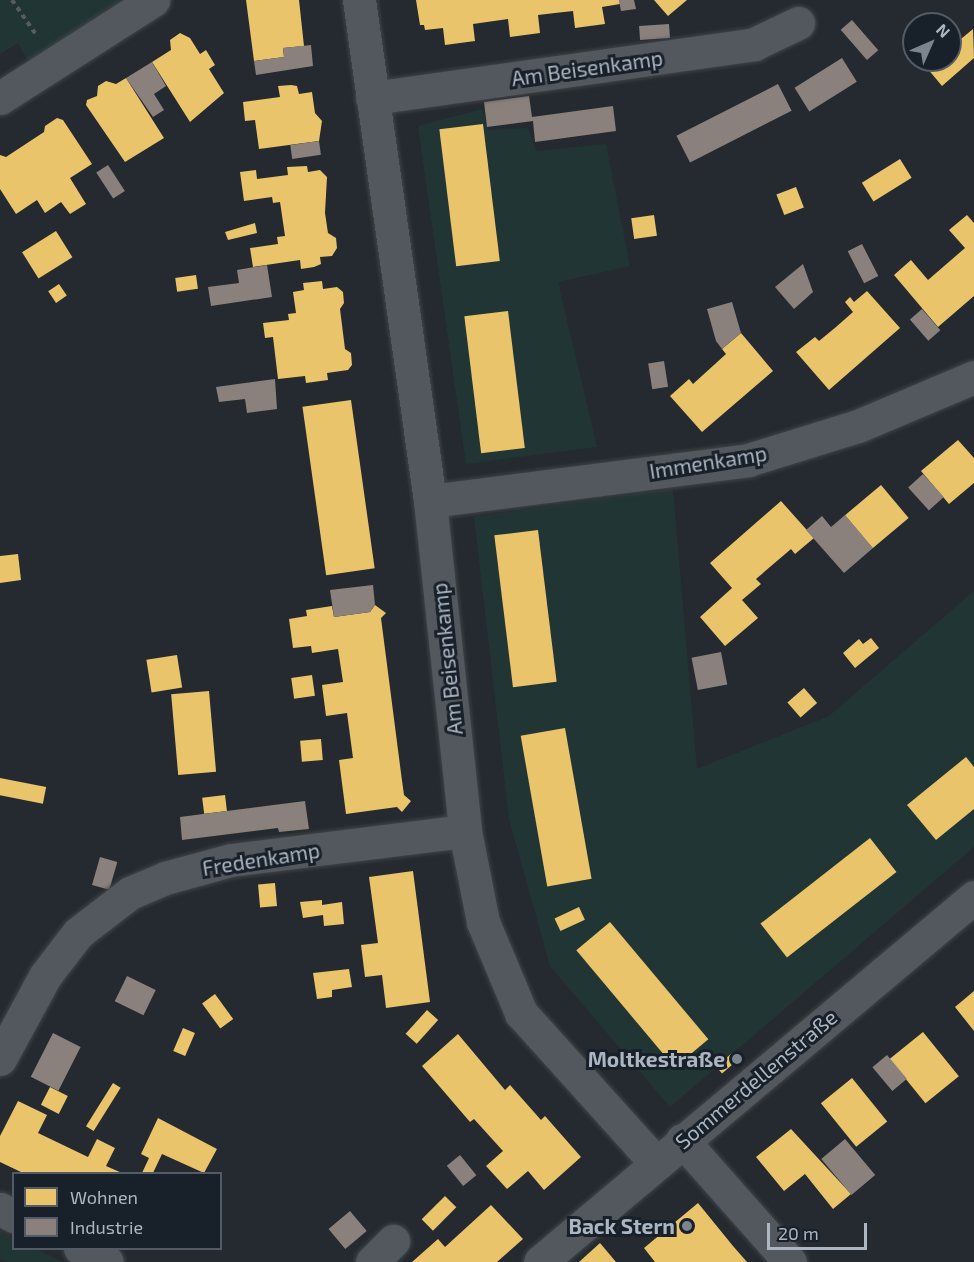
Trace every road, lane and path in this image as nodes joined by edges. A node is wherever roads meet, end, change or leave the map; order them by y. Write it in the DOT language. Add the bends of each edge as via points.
graph roads {
  1 [pos="12,0"];
  2 [pos="153,0"];
  3 [pos="359,0"];
  4 [pos="798,23"];
  5 [pos="56,63"];
  6 [pos="0,98"];
  7 [pos="372,98"];
  8 [pos="974,377"];
  9 [pos="430,501"];
  10 [pos="465,831"];
  11 [pos="974,897"];
  12 [pos="0,1059"];
  13 [pos="682,1140"];
  14 [pos="656,1163"];
  15 [pos="84,1250"];
  16 [pos="107,1262"];
  17 [pos="540,1262"];
  18 [pos="790,1262"];
  1 -- 5 [label="path"];
  2 -- 5 [label="street"];
  3 -- 7 [label="street, Am Beisenkamp"];
  4 -- 7 [label="street, Am Beisenkamp" via="754,44"];
  5 -- 6 [label="street"];
  7 -- 9 [label="street, Am Beisenkamp"];
  8 -- 9 [label="street, Immenkamp" via="858,426 748,460"];
  9 -- 10 [label="street, Am Beisenkamp"];
  10 -- 12 [label="street, Fredenkamp" via="231,860 130,892 78,933 45,976"];
  10 -- 14 [label="street, Am Beisenkamp" via="483,922 521,1013"];
  11 -- 13 [label="street, Sommerdellenstraße"];
  13 -- 14 [label="street, Sommerdellenstraße"];
  13 -- 18 [label="street"];
  14 -- 17 [label="street, Sommerdellenstraße"];
  15 -- 16 [label="street"];
}
